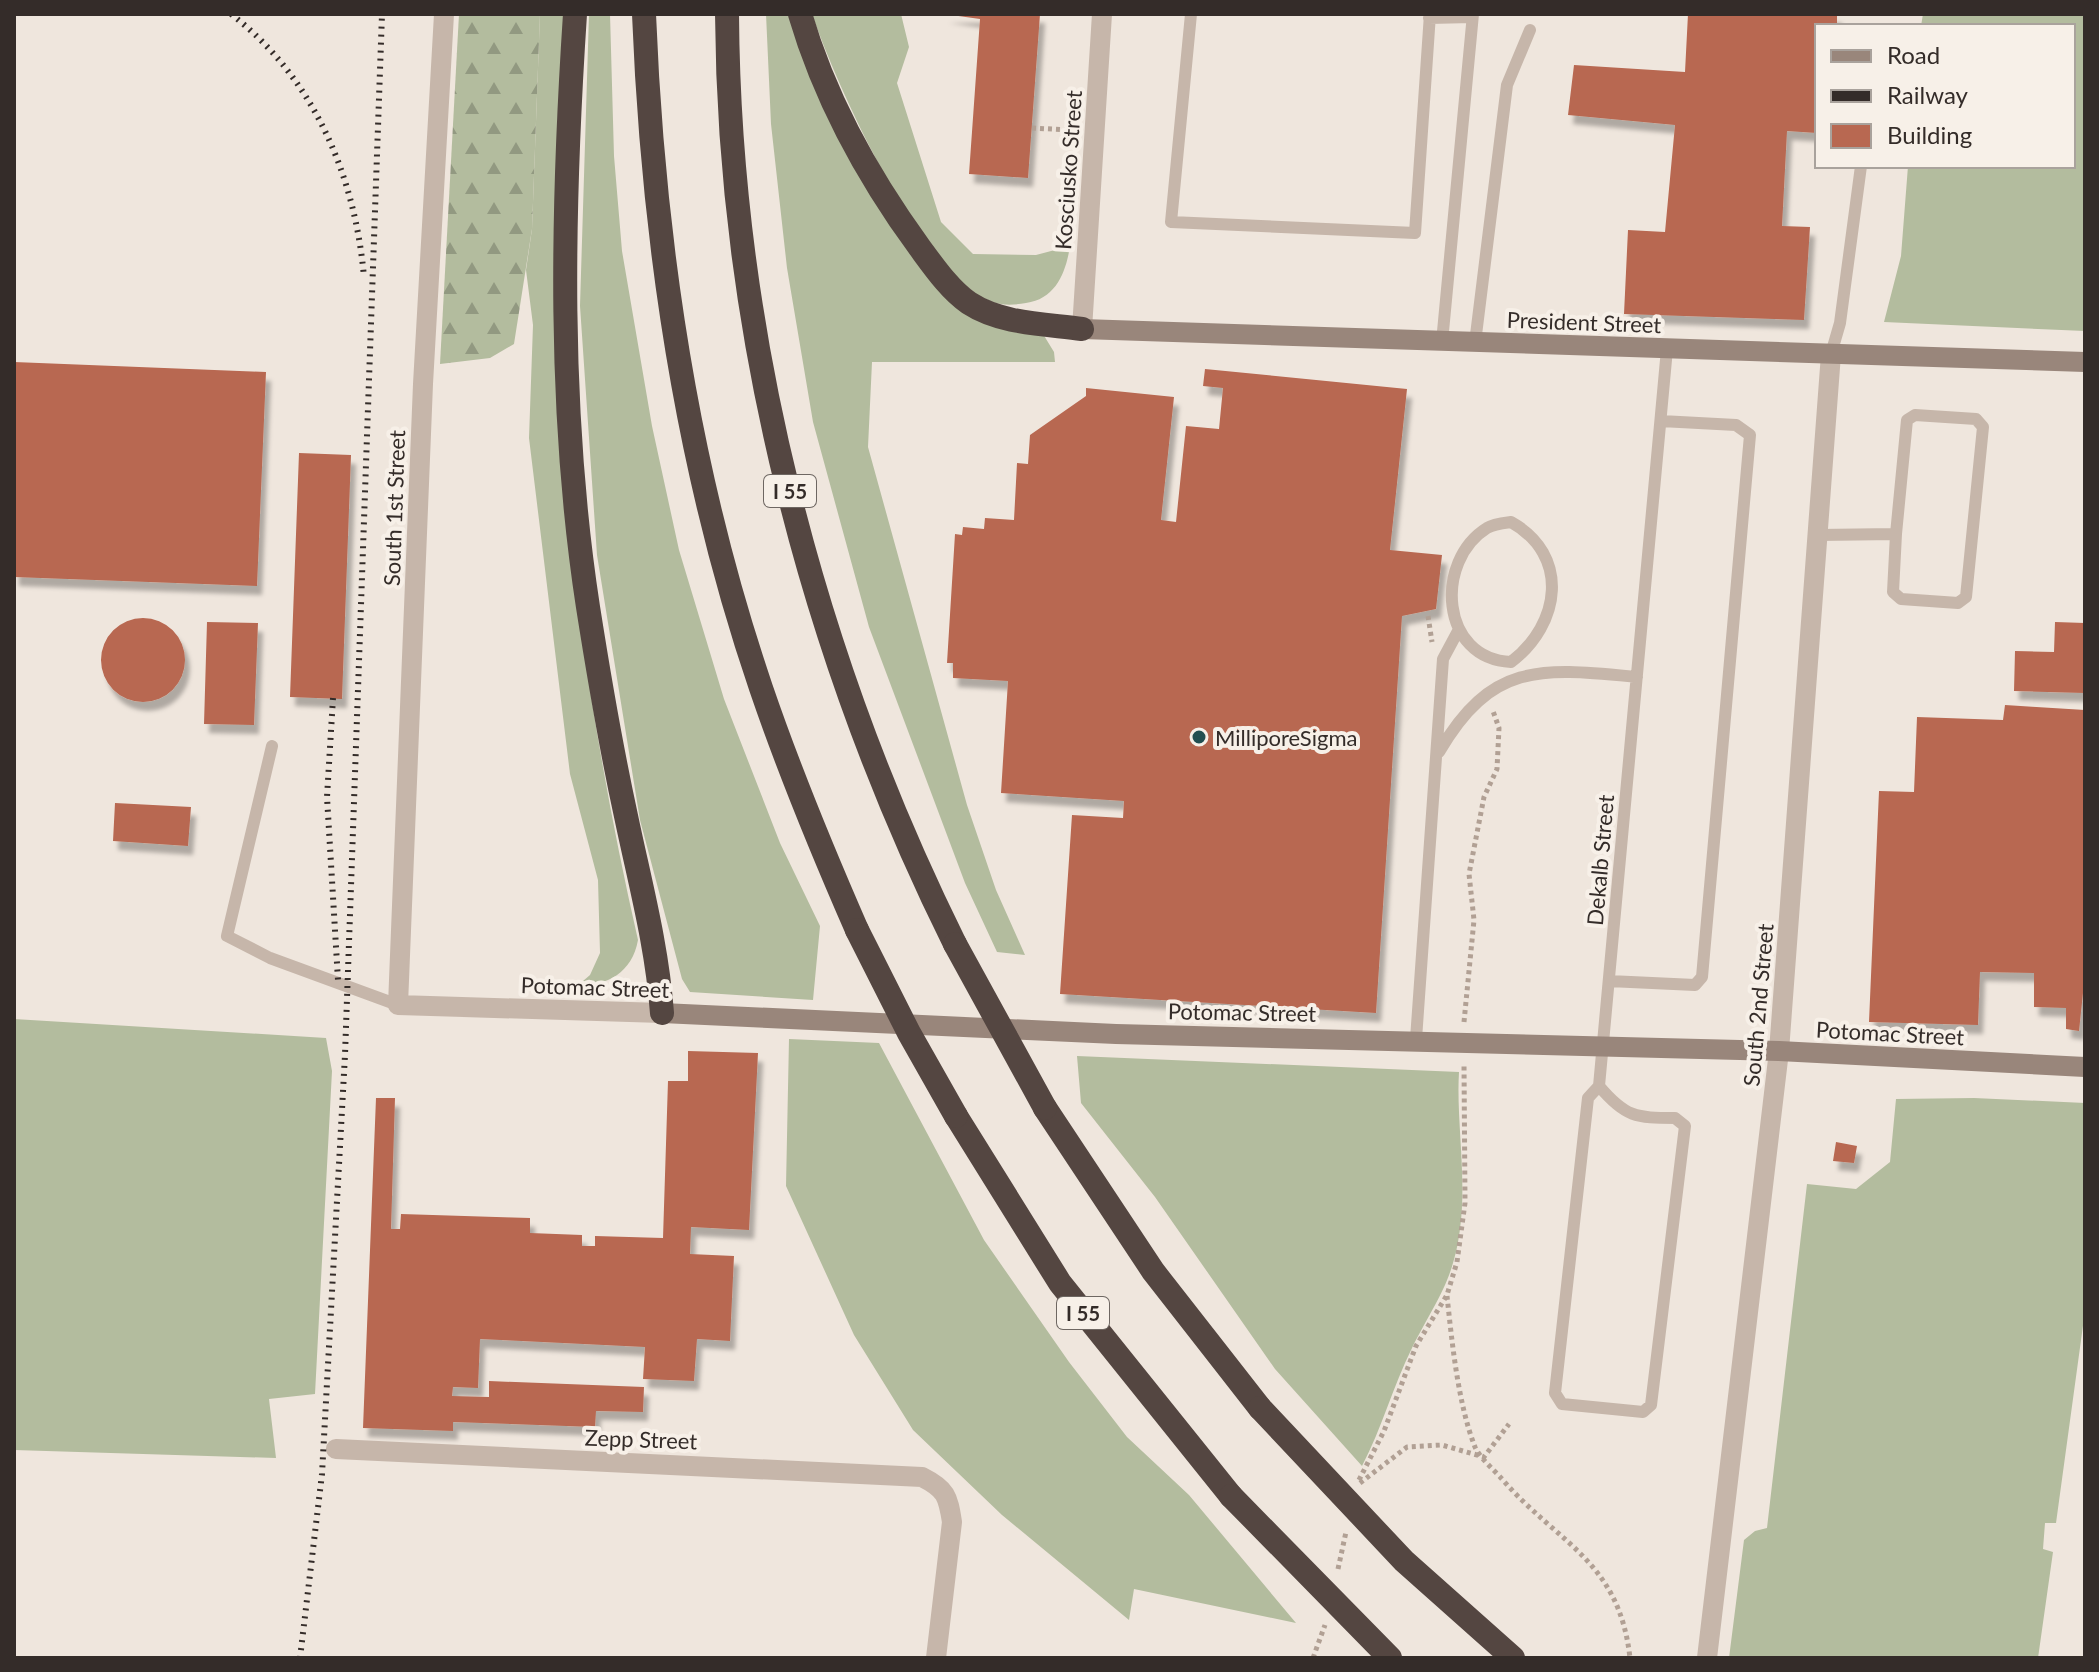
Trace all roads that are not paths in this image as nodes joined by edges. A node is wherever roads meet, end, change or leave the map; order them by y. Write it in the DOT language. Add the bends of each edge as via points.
graph roads {
  1 [pos="444,14"];
  2 [pos="575,14"];
  3 [pos="644,14"];
  4 [pos="727,14"];
  5 [pos="800,14"];
  6 [pos="1102,14"];
  7 [pos="1191,14"];
  8 [pos="1430,16"];
  9 [pos="1472,16"];
  10 [pos="1530,30"];
  11 [pos="1861,168"];
  12 [pos="1082,329"];
  13 [pos="1442,342"];
  14 [pos="1475,343"];
  15 [pos="1667,349"];
  16 [pos="1831,354"];
  17 [pos="2085,362"];
  18 [pos="1661,421"];
  19 [pos="1896,534"];
  20 [pos="1818,535"];
  21 [pos="1458,631"];
  22 [pos="1511,662"];
  23 [pos="1637,677"];
  24 [pos="1518,678"];
  25 [pos="272,746"];
  26 [pos="1438,754"];
  27 [pos="1609,981"];
  28 [pos="398,1005"];
  29 [pos="662,1013"];
  30 [pos="1416,1039"];
  31 [pos="1603,1046"];
  32 [pos="1779,1051"];
  33 [pos="2085,1067"];
  34 [pos="1599,1086"];
  35 [pos="336,1449"];
  36 [pos="936,1658"];
  37 [pos="1390,1658"];
  38 [pos="1513,1658"];
  39 [pos="1707,1658"];
  1 -- 28 [label="street, South 1st Street" via="422,400"];
  2 -- 29 [label="highway" via="566,249 572,455 587,604 626,819 652,924"];
  3 -- 37 [label="highway, I 55, bridge" via="663,261 687,408 718,545 801,799 857,930 956,1116 1060,1283 1231,1496"];
  4 -- 38 [label="highway, I 55, bridge" via="738,202 756,336 785,476 824,614 920,874 1045,1108 1153,1271 1260,1408 1404,1561"];
  5 -- 12 [label="highway" via="813,56 858,151 889,205 946,281 989,313"];
  6 -- 12 [label="street, Kosciusko Street"];
  7 -- 8 [label="lane" via="1171,222 1415,233"];
  8 -- 9 [label="lane"];
  9 -- 13 [label="lane"];
  10 -- 14 [label="lane" via="1507,85"];
  11 -- 16 [label="lane"];
  12 -- 13 [label="street, President Street"];
  13 -- 14 [label="street, President Street"];
  14 -- 15 [label="street, President Street"];
  15 -- 16 [label="street, President Street"];
  15 -- 18 [label="lane, Dekalb Street"];
  16 -- 17 [label="street, President Street"];
  16 -- 20 [label="street, South 2nd Street"];
  18 -- 23 [label="lane, Dekalb Street"];
  18 -- 27 [label="lane" via="1736,425 1750,435 1702,977 1695,985"];
  19 -- 19 [label="lane" via="1907,420 1915,415 1976,419 1983,427 1966,597 1958,603 1901,599 1893,592"];
  19 -- 20 [label="lane"];
  20 -- 32 [label="street, South 2nd Street"];
  21 -- 22 [label="lane" via="1469,647 1490,661"];
  21 -- 22 [label="lane" via="1453,603 1459,564 1470,542 1489,526 1511,522 1529,532 1543,550 1551,579 1549,615 1532,646"];
  21 -- 26 [label="lane" via="1443,659"];
  22 -- 24 [label="lane"];
  23 -- 24 [label="lane" via="1572,671"];
  23 -- 27 [label="lane, Dekalb Street"];
  24 -- 26 [label="lane" via="1482,695"];
  25 -- 28 [label="lane" via="227,936 270,958"];
  26 -- 30 [label="lane"];
  27 -- 31 [label="lane, Dekalb Street"];
  28 -- 29 [label="street, Potomac Street"];
  29 -- 30 [label="street, Potomac Street" via="1116,1034"];
  30 -- 31 [label="street, Potomac Street"];
  31 -- 32 [label="street, Potomac Street"];
  31 -- 34 [label="lane, Dekalb Street"];
  32 -- 33 [label="street, Potomac Street"];
  32 -- 39 [label="street, South 2nd Street"];
  34 -- 34 [label="lane, Dekalb Street" via="1588,1098 1555,1393 1562,1404 1643,1412 1651,1405 1685,1126 1675,1118 1638,1118 1617,1107"];
  35 -- 36 [label="street, Zepp Street" via="922,1477 941,1487 952,1522"];
}
